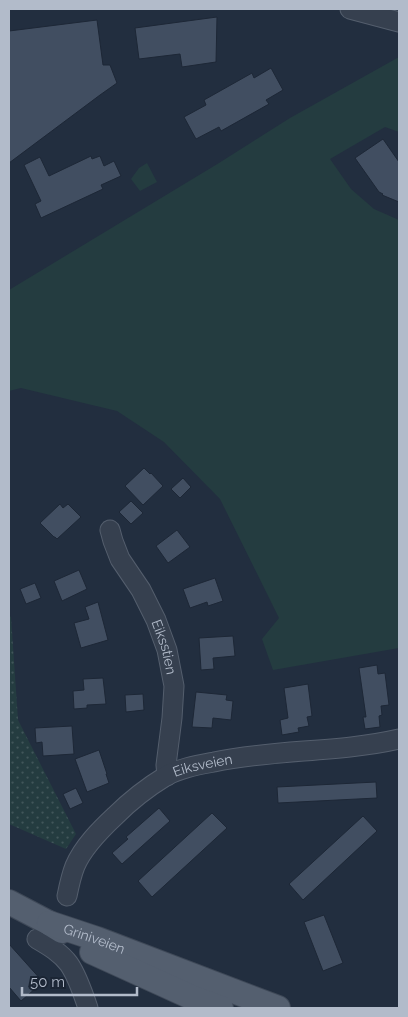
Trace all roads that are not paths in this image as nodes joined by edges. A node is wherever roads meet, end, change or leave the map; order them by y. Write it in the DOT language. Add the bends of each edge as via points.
graph roads {
  1 [pos="350,9"];
  2 [pos="399,22"];
  3 [pos="110,530"];
  4 [pos="399,740"];
  5 [pos="167,776"];
  6 [pos="67,896"];
  7 [pos="9,902"];
  8 [pos="43,931"];
  9 [pos="192,995"];
  10 [pos="88,1008"];
  11 [pos="221,1008"];
  12 [pos="278,1008"];
  1 -- 2 [label="street"];
  3 -- 5 [label="street, Eiksstien" via="120,559 141,590 167,650 174,686"];
  4 -- 5 [label="street, Eiksveien" via="254,755 192,766"];
  5 -- 6 [label="street, Eiksveien" via="130,801 91,841 74,868"];
  7 -- 8 [label="main road, Griniveien"];
  8 -- 9 [label="main road, Griniveien" via="97,939"];
  8 -- 10 [label="street" via="54,950 69,964"];
  9 -- 11 [label="main road, Griniveien"];
  9 -- 12 [label="main road, Griniveien"];
}
